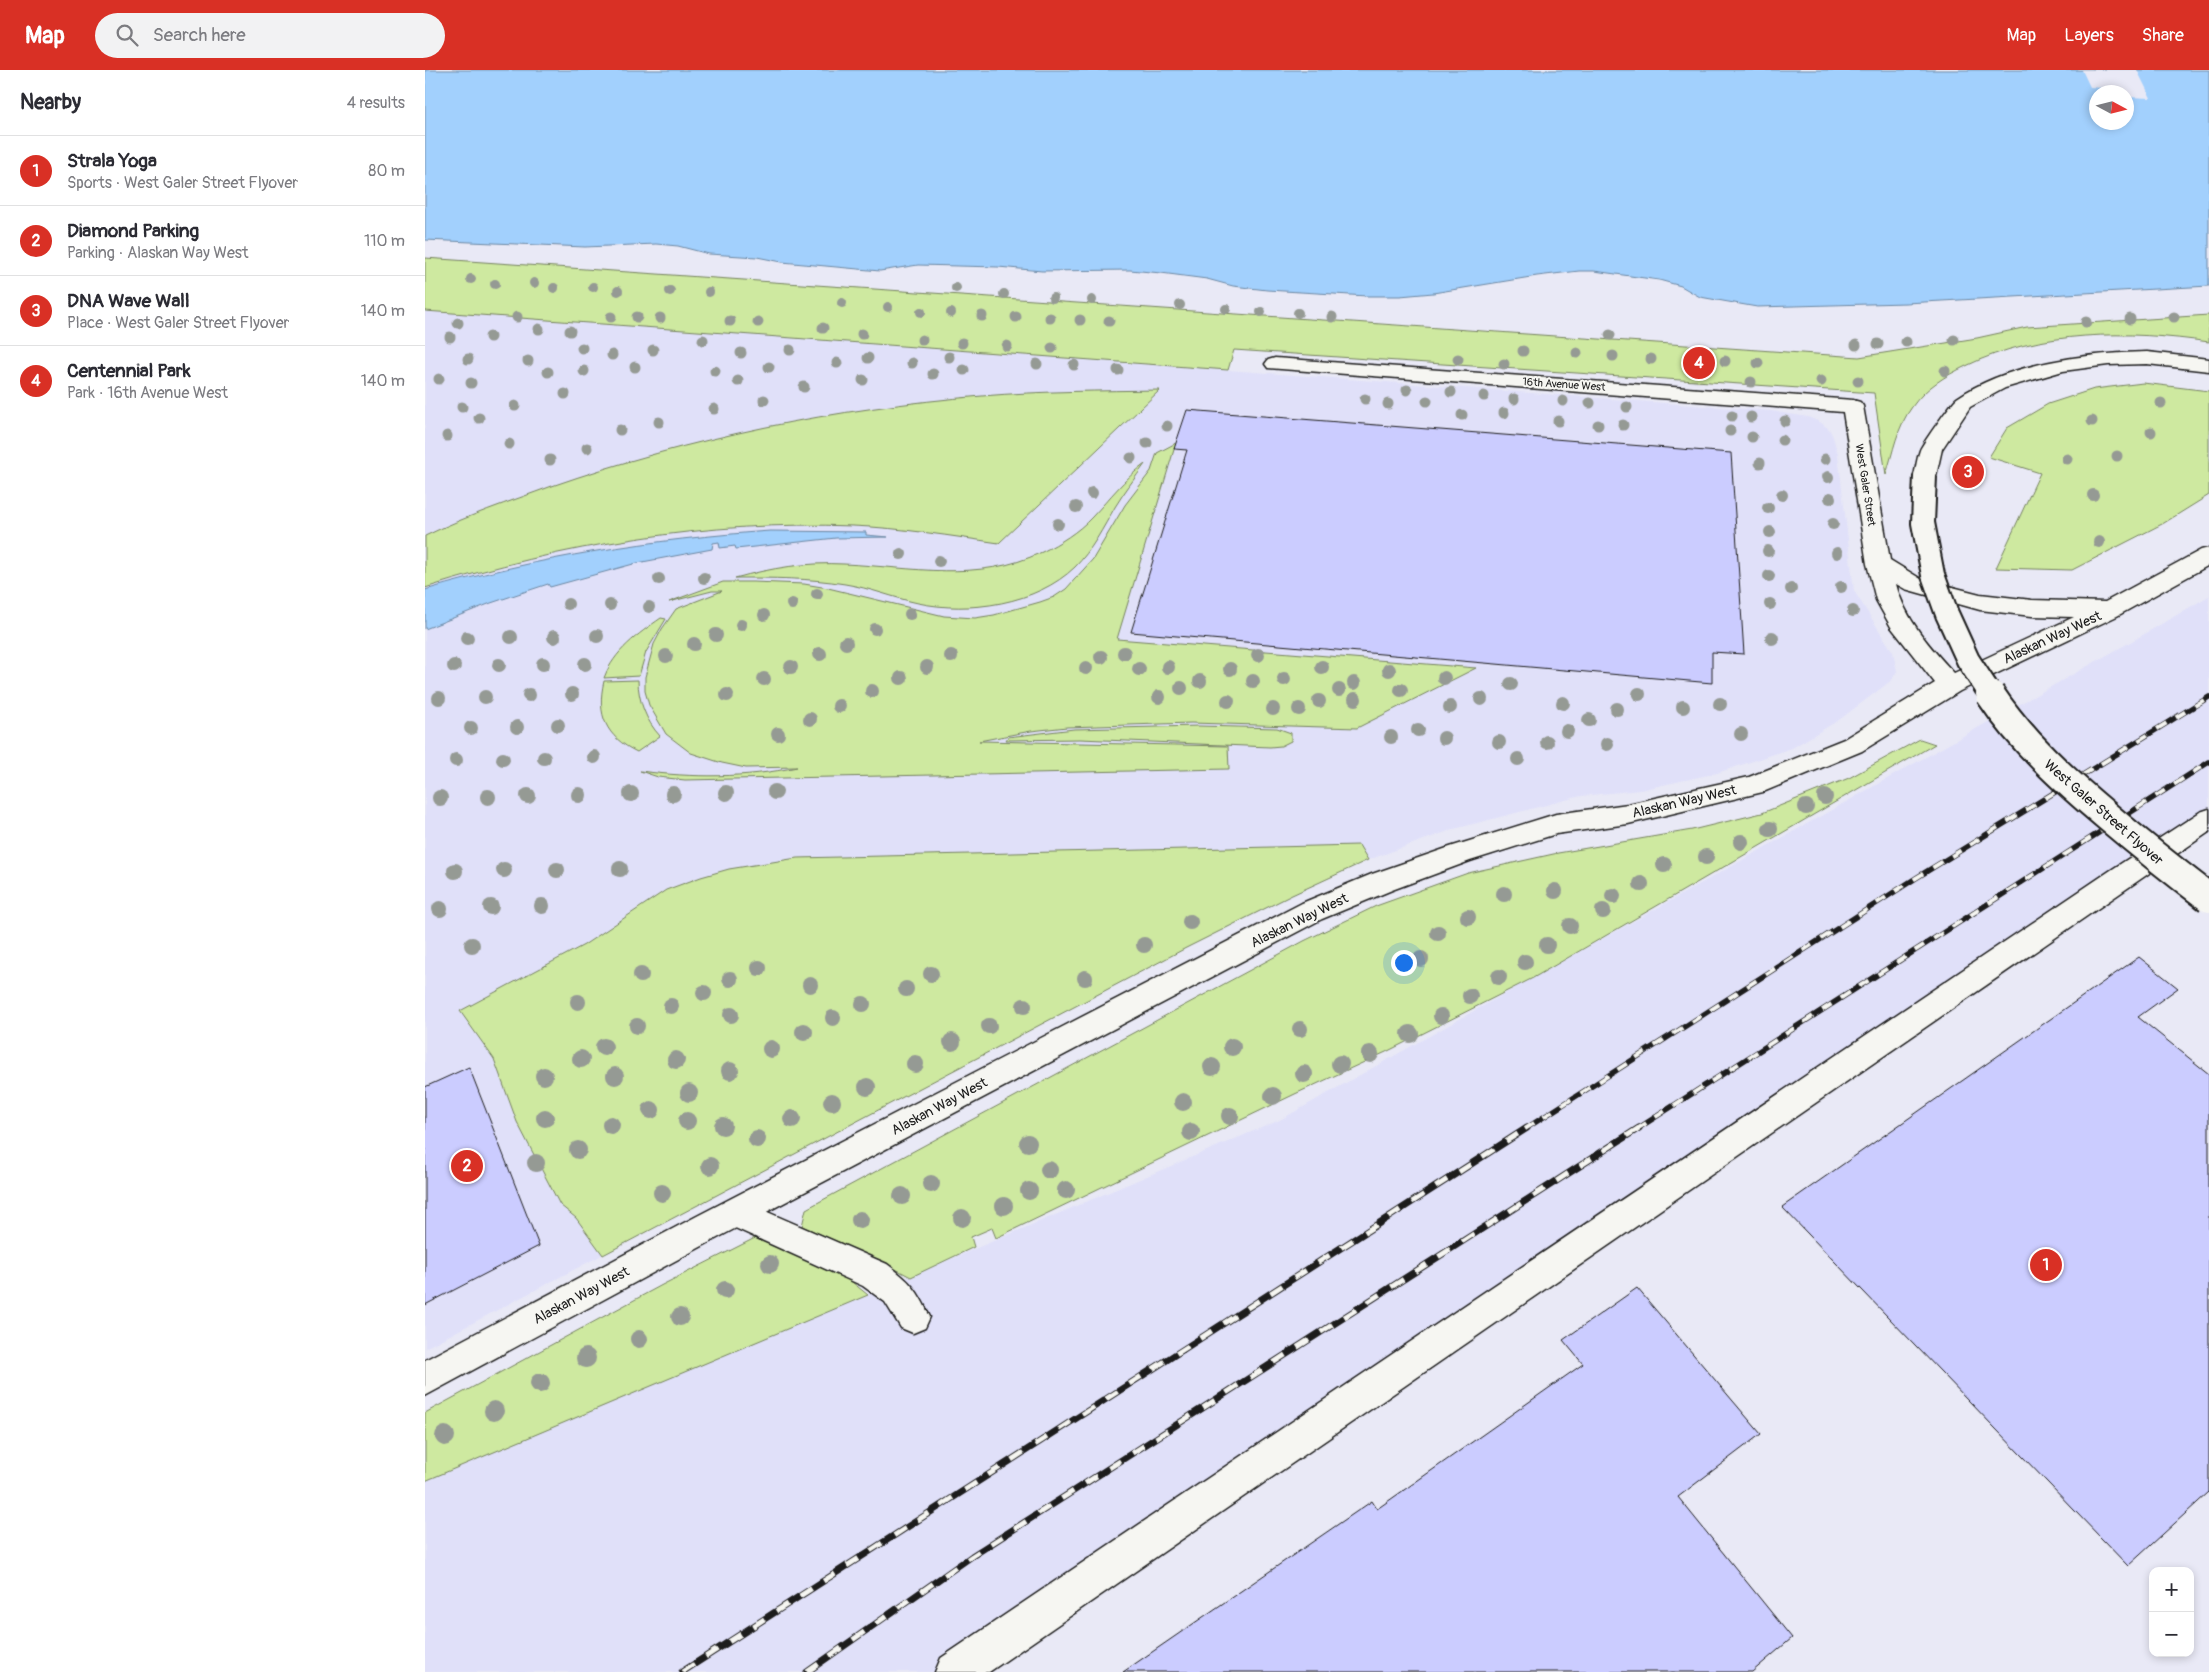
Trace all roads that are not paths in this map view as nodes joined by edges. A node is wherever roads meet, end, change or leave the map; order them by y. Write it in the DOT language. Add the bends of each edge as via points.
graph roads {
  1 [pos="1275,364"];
  2 [pos="2209,365"];
  3 [pos="1853,406"];
  4 [pos="2209,555"];
  5 [pos="1879,564"];
  6 [pos="2109,610"];
  7 [pos="1951,685"];
  8 [pos="2209,819"];
  9 [pos="2209,898"];
  10 [pos="735,1212"];
  11 [pos="913,1317"];
  12 [pos="425,1379"];
  13 [pos="955,1672"];
  1 -- 3 [label="street, 16th Avenue West"];
  2 -- 9 [label="street, West Galer Street Flyover, bridge" via="2147,358 2061,365 1998,384 1963,403 1931,449 1925,476 1923,523 1933,575 1947,614 1968,660 2006,718 2054,771"];
  3 -- 5 [label="street, West Galer Street"];
  4 -- 6 [label="street, Alaskan Way West"];
  5 -- 6 [label="street" via="1913,584 1980,602 2032,608"];
  5 -- 7 [label="street, West Galer Street" via="1888,600 1899,621"];
  6 -- 7 [label="street, Alaskan Way West"];
  7 -- 10 [label="street, Alaskan Way West" via="1853,744 1754,785 1628,814 1556,824 1391,879 1312,911"];
  8 -- 13 [label="street"];
  10 -- 11 [label="street" via="875,1276 897,1291"];
  10 -- 12 [label="street, Alaskan Way West"];
}
